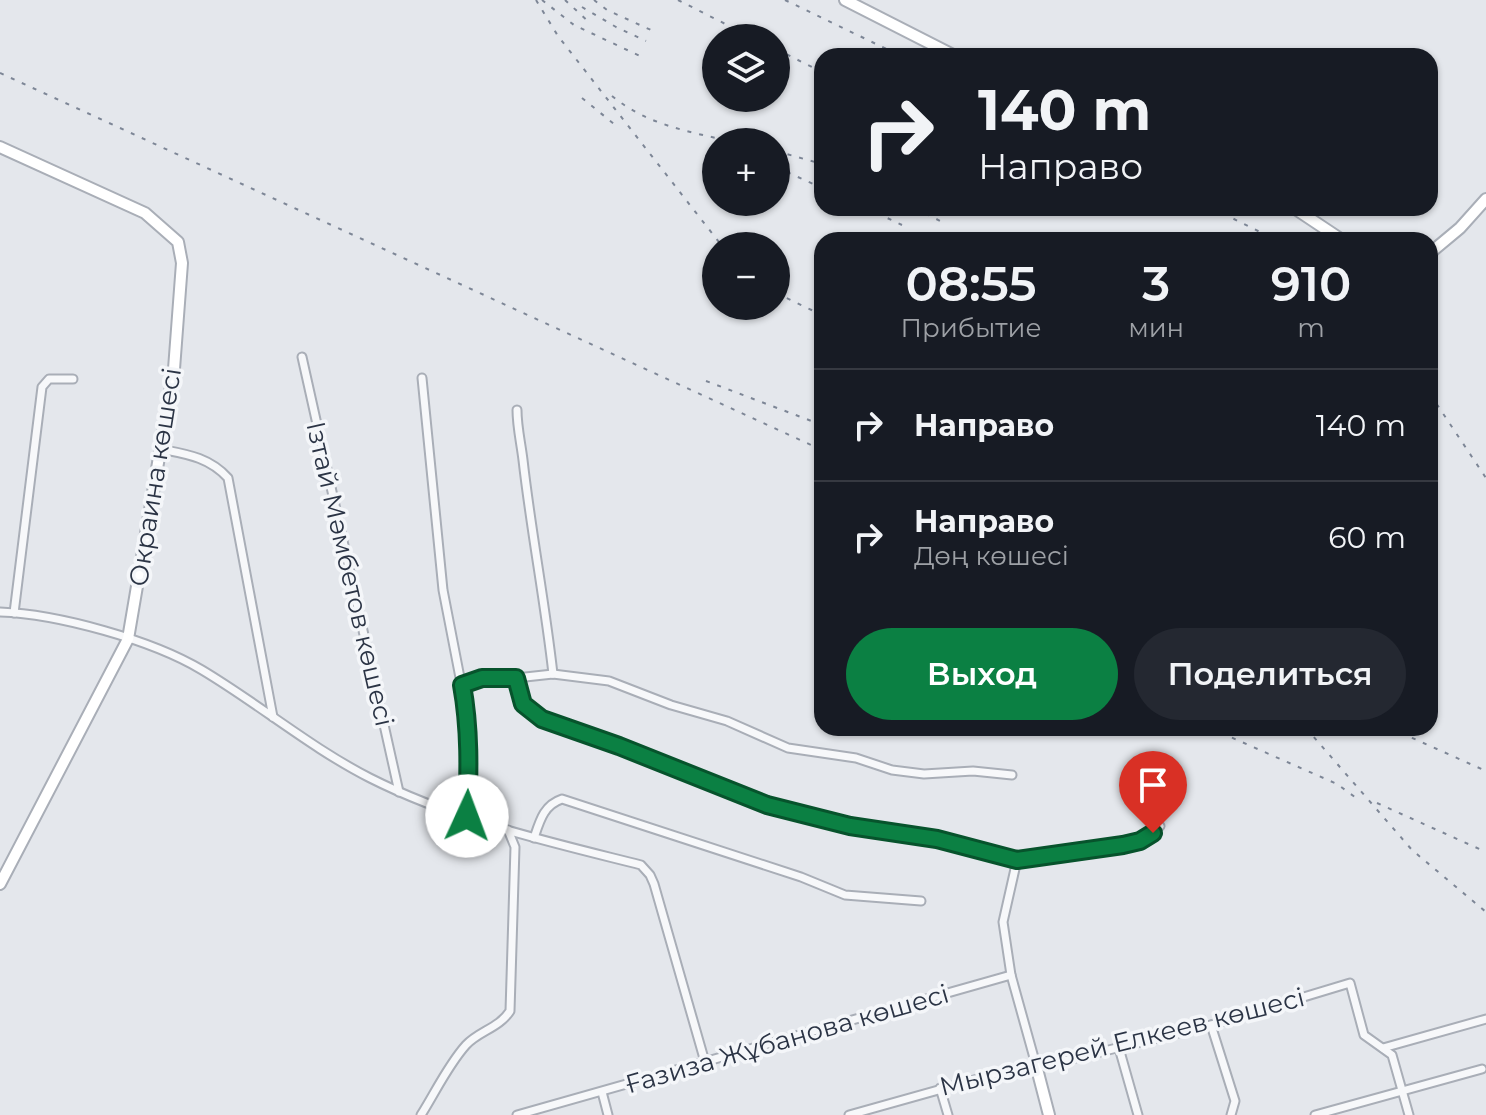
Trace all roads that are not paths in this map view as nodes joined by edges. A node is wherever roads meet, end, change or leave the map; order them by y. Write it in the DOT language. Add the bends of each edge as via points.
graph roads {
  1 [pos="845,0"];
  2 [pos="939,48"];
  3 [pos="0,147"];
  4 [pos="1486,199"];
  5 [pos="1306,216"];
  6 [pos="1330,232"];
  7 [pos="1438,246"];
  8 [pos="302,357"];
  9 [pos="422,378"];
  10 [pos="73,379"];
  11 [pos="517,410"];
  12 [pos="160,449"];
  13 [pos="0,612"];
  14 [pos="14,613"];
  15 [pos="128,639"];
  16 [pos="553,674"];
  17 [pos="516,678"];
  18 [pos="462,685"];
  19 [pos="273,717"];
  20 [pos="1012,775"];
  21 [pos="399,792"];
  22 [pos="467,816"];
  23 [pos="1160,826"];
  24 [pos="508,830"];
  25 [pos="534,838"];
  26 [pos="1017,860"];
  27 [pos="0,884"];
  28 [pos="921,901"];
  29 [pos="1011,975"];
  30 [pos="1486,1019"];
  31 [pos="1211,1025"];
  32 [pos="1119,1048"];
  33 [pos="1383,1048"];
  34 [pos="705,1062"];
  35 [pos="1036,1065"];
  36 [pos="1482,1069"];
  37 [pos="940,1088"];
  38 [pos="1402,1091"];
  39 [pos="602,1092"];
  40 [pos="421,1115"];
  41 [pos="517,1115"];
  42 [pos="608,1115"];
  43 [pos="849,1115"];
  44 [pos="948,1115"];
  45 [pos="1049,1115"];
  46 [pos="1138,1115"];
  47 [pos="1231,1115"];
  48 [pos="1315,1115"];
  49 [pos="1409,1115"];
  1 -- 2 [label="street"];
  3 -- 12 [label="street, Окраина көшесі" via="145,213 178,242 182,263 174,369"];
  4 -- 7 [label="street"];
  5 -- 6 [label="street"];
  8 -- 21 [label="street, Ізтай Мәмбетов көшесі"];
  9 -- 18 [label="street" via="443,590"];
  10 -- 14 [label="street" via="49,379 42,387"];
  11 -- 16 [label="street"];
  12 -- 15 [label="street, Окраина көшесі"];
  12 -- 19 [label="street" via="203,458 228,478"];
  13 -- 14 [label="street"];
  14 -- 15 [label="street" via="34,613"];
  15 -- 19 [label="street" via="149,643 200,669"];
  15 -- 27 [label="street, Окраина көшесі"];
  16 -- 17 [label="street"];
  16 -- 20 [label="street" via="609,681 788,748 924,774"];
  17 -- 18 [label="street" via="482,678"];
  17 -- 26 [label="street" via="523,704 535,715 730,792 816,818 937,839"];
  18 -- 22 [label="street" via="469,741"];
  19 -- 21 [label="street"];
  21 -- 22 [label="street"];
  22 -- 24 [label="street"];
  23 -- 26 [label="street" via="1140,841"];
  24 -- 25 [label="street"];
  24 -- 40 [label="street" via="515,847 510,1011 463,1048"];
  25 -- 28 [label="street" via="545,810 562,799 836,893"];
  25 -- 34 [label="street" via="641,865 650,875"];
  26 -- 29 [label="street" via="1003,922"];
  29 -- 34 [label="street, Ғазиза Жұбанова көшесі"];
  29 -- 35 [label="street"];
  30 -- 33 [label="street"];
  31 -- 32 [label="street, Мырзагерей Елкеев көшесі"];
  31 -- 33 [label="street, Мырзагерей Елкеев көшесі" via="1350,983 1364,1035"];
  31 -- 47 [label="street" via="1235,1101"];
  32 -- 35 [label="street, Мырзагерей Елкеев көшесі"];
  32 -- 46 [label="street"];
  33 -- 38 [label="street" via="1392,1055"];
  34 -- 39 [label="street, Ғазиза Жұбанова көшесі"];
  35 -- 37 [label="street, Мырзагерей Елкеев көшесі"];
  35 -- 45 [label="street"];
  36 -- 38 [label="street"];
  37 -- 43 [label="street, Мырзагерей Елкеев көшесі"];
  37 -- 44 [label="street"];
  38 -- 48 [label="street"];
  38 -- 49 [label="street"];
  39 -- 41 [label="street, Ғазиза Жұбанова көшесі"];
  39 -- 42 [label="street"];
}
